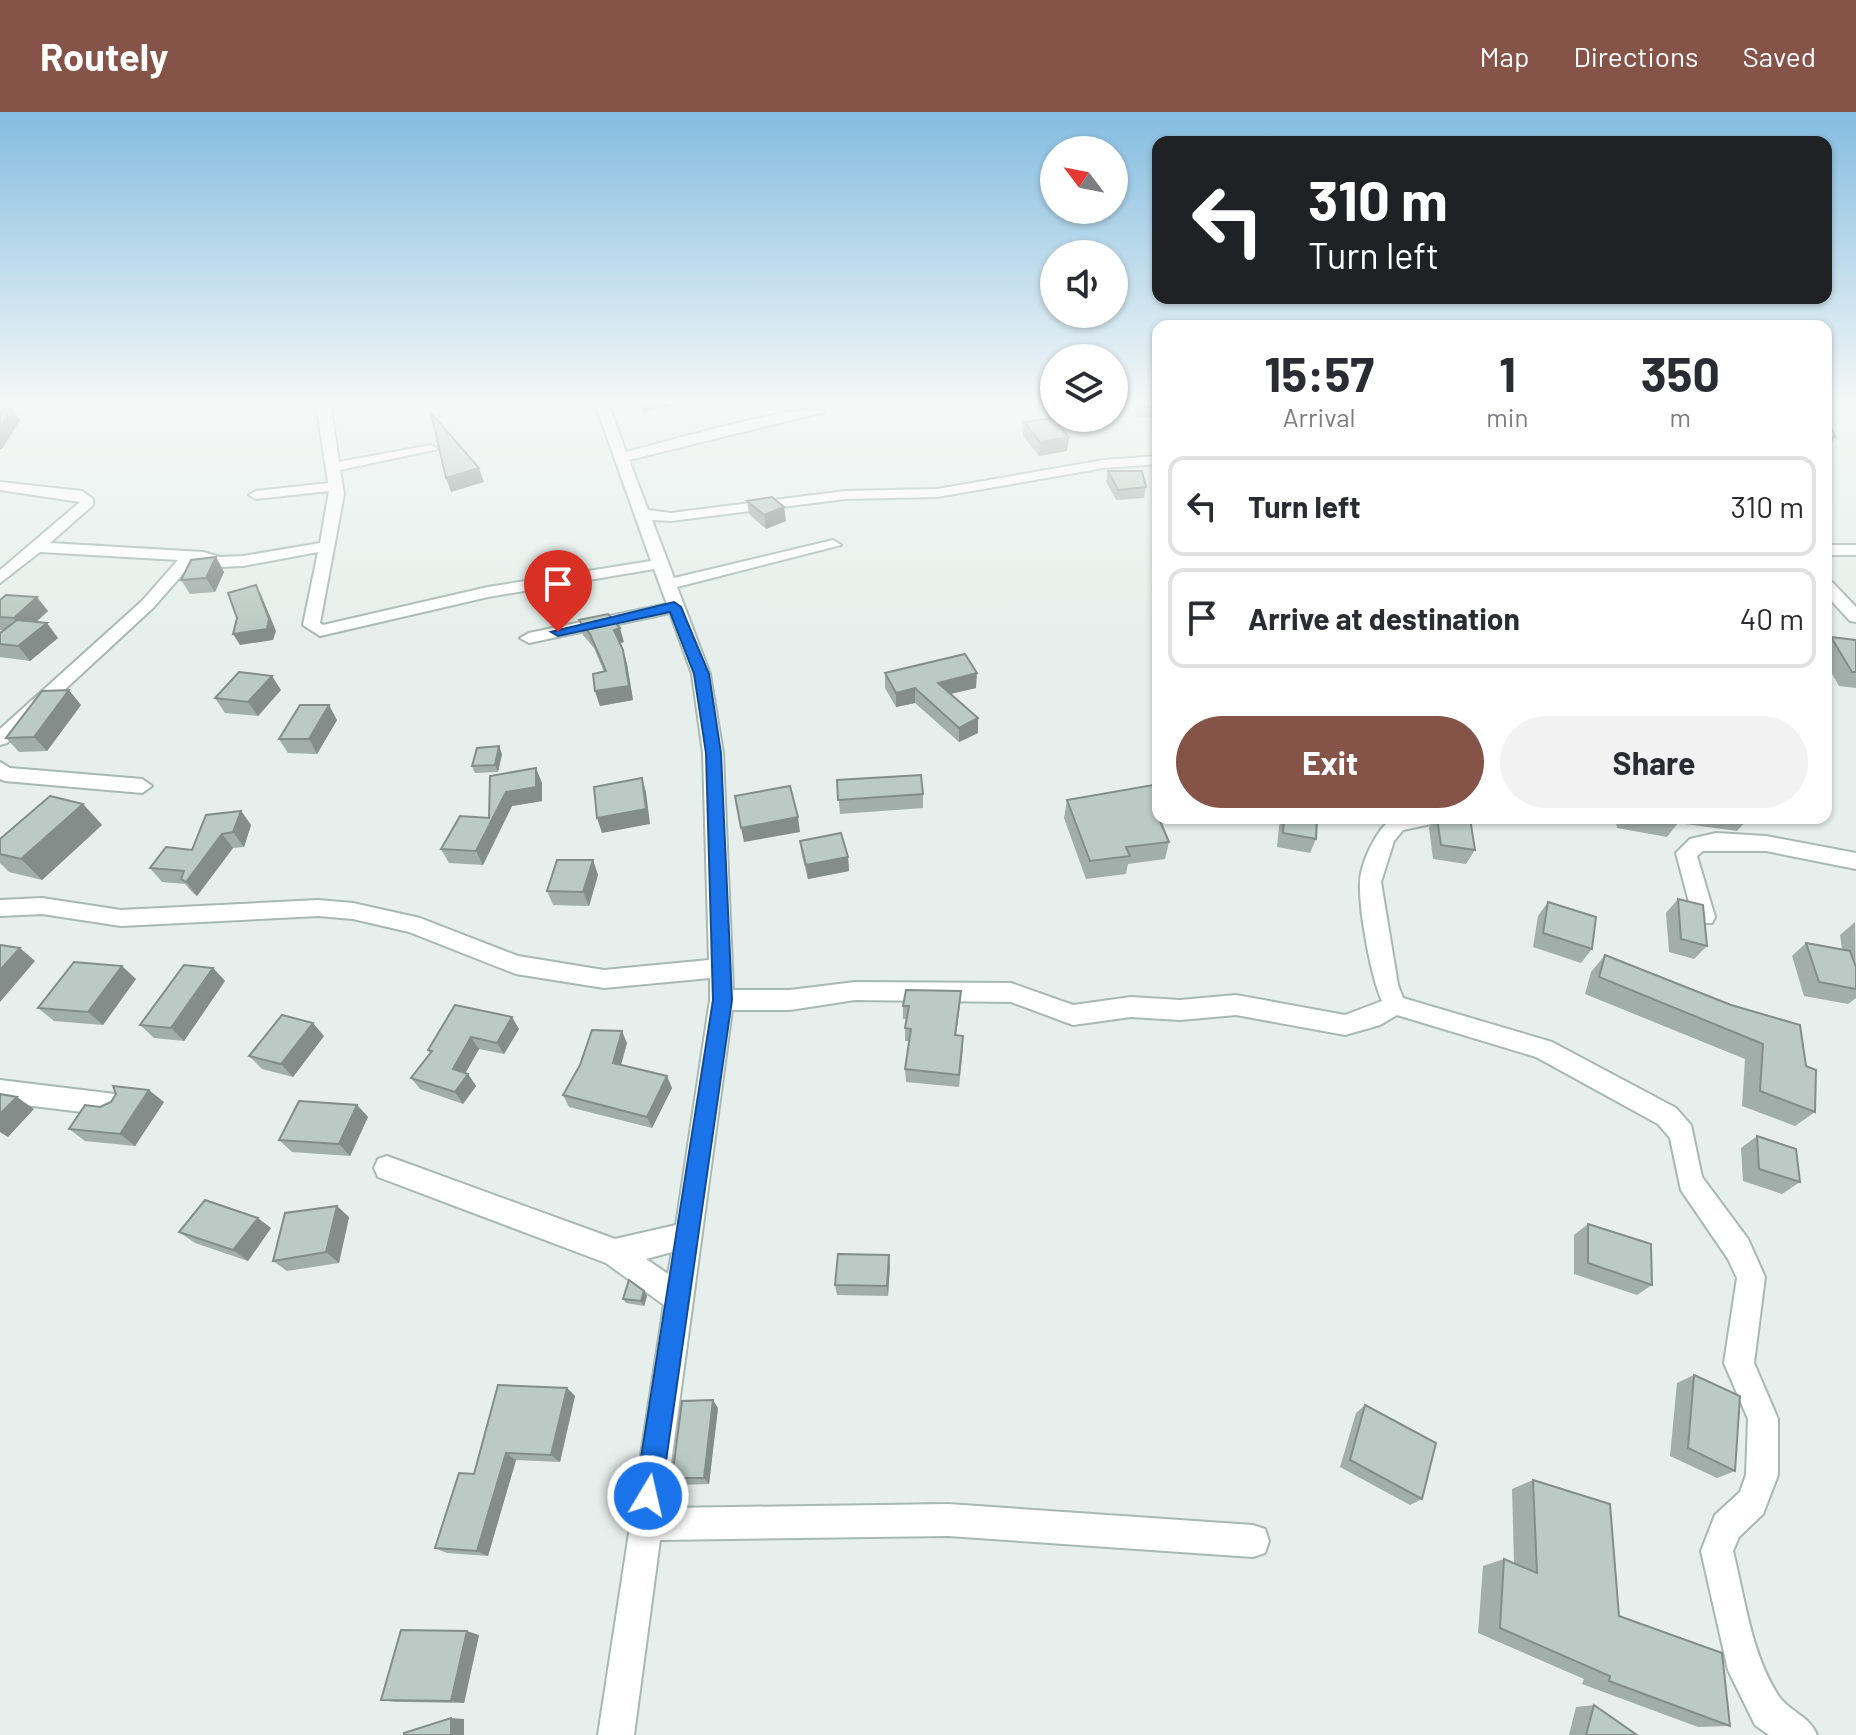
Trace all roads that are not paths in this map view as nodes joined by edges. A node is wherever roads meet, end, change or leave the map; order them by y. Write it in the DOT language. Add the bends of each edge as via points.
graph roads {
  1 [pos="335,479"];
  2 [pos="628,479"];
  3 [pos="1018,479"];
  4 [pos="0,486"];
  5 [pos="336,486"];
  6 [pos="256,495"];
  7 [pos="644,522"];
  8 [pos="833,545"];
  9 [pos="327,546"];
  10 [pos="37,547"];
  11 [pos="1832,550"];
  12 [pos="1856,550"];
  13 [pos="190,556"];
  14 [pos="0,578"];
  15 [pos="666,585"];
  16 [pos="1832,591"];
  17 [pos="1856,617"];
  18 [pos="529,638"];
  19 [pos="0,739"];
  20 [pos="2,775"];
  21 [pos="142,786"];
  22 [pos="1398,824"];
  23 [pos="1856,861"];
  24 [pos="0,908"];
  25 [pos="1704,917"];
  26 [pos="721,968"];
  27 [pos="722,1000"];
  28 [pos="1395,1005"];
  29 [pos="0,1091"];
  30 [pos="115,1105"];
  31 [pos="387,1168"];
  32 [pos="688,1235"];
  33 [pos="615,1253"];
  34 [pos="678,1298"];
  35 [pos="644,1524"];
  36 [pos="1253,1541"];
  37 [pos="616,1735"];
  38 [pos="1799,1735"];
  1 -- 5 [label="street"];
  2 -- 7 [label="street"];
  3 -- 7 [label="street" via="937,493 845,495"];
  4 -- 10 [label="street" via="82,495 88,502"];
  5 -- 6 [label="street"];
  5 -- 9 [label="street"];
  7 -- 15 [label="street"];
  8 -- 15 [label="street"];
  9 -- 13 [label="street" via="243,561"];
  9 -- 15 [label="street" via="311,625 320,631 488,592"];
  10 -- 13 [label="street"];
  10 -- 14 [label="street"];
  11 -- 12 [label="street"];
  13 -- 19 [label="street" via="148,604"];
  15 -- 18 [label="street"];
  15 -- 26 [label="street" via="701,674 713,753"];
  16 -- 17 [label="street"];
  20 -- 21 [label="street"];
  22 -- 28 [label="street" via="1370,882 1386,985"];
  23 -- 25 [label="street" via="1738,840 1698,844 1686,853"];
  24 -- 26 [label="street" via="42,906 121,918 341,910 412,924 516,965 612,980"];
  26 -- 27 [label="street"];
  27 -- 28 [label="street" via="790,1000 855,991 1011,993 1073,1015 1131,1007 1236,1005 1345,1025"];
  27 -- 32 [label="street"];
  28 -- 38 [label="street" via="1543,1049 1667,1116 1682,1133 1690,1181 1738,1249 1751,1277 1739,1363 1763,1419 1762,1475 1752,1503 1719,1538 1718,1565 1756,1694 1768,1712"];
  29 -- 30 [label="street"];
  31 -- 33 [label="street"];
  32 -- 33 [label="street"];
  32 -- 34 [label="street"];
  33 -- 34 [label="street"];
  34 -- 35 [label="street"];
  35 -- 36 [label="street" via="948,1520"];
  35 -- 37 [label="street"];
}
